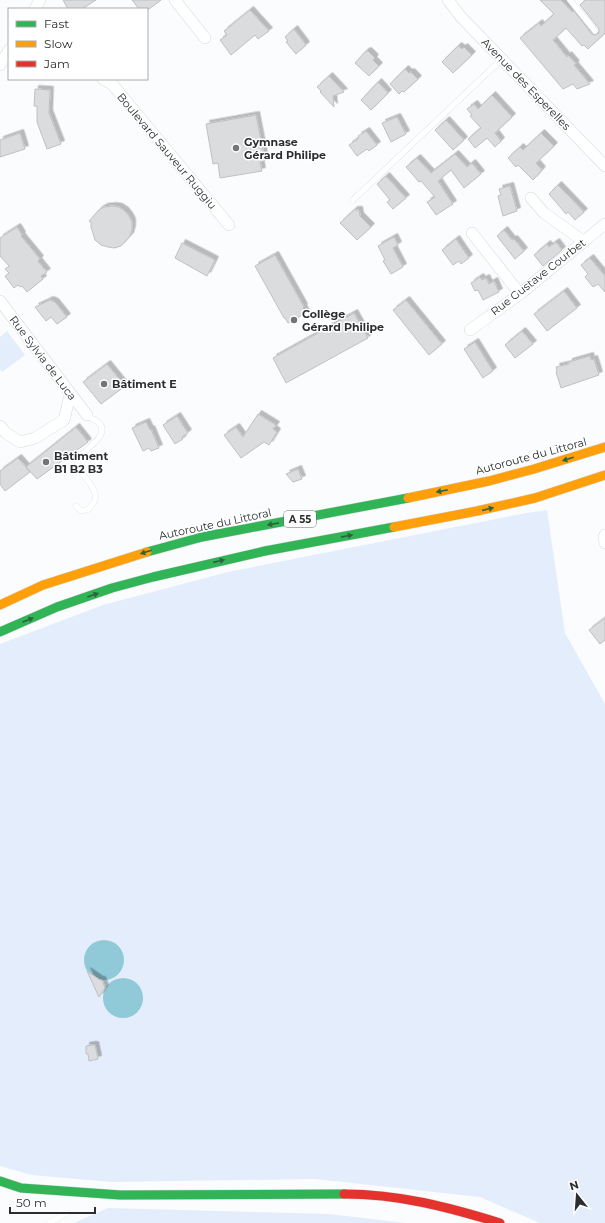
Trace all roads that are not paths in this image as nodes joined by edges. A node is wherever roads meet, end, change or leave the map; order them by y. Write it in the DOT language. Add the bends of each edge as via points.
graph roads {
  1 [pos="175,0"];
  2 [pos="448,0"];
  3 [pos="570,0"];
  4 [pos="595,31"];
  5 [pos="205,38"];
  6 [pos="8,52"];
  7 [pos="502,59"];
  8 [pos="0,65"];
  9 [pos="105,80"];
  10 [pos="605,166"];
  11 [pos="531,198"];
  12 [pos="353,200"];
  13 [pos="605,224"];
  14 [pos="229,225"];
  15 [pos="472,233"];
  16 [pos="583,241"];
  17 [pos="520,294"];
  18 [pos="0,301"];
  19 [pos="470,330"];
  20 [pos="70,395"];
  21 [pos="87,416"];
  22 [pos="0,426"];
  23 [pos="605,447"];
  24 [pos="605,475"];
  25 [pos="76,506"];
  26 [pos="605,535"];
  27 [pos="605,543"];
  28 [pos="0,605"];
  29 [pos="0,632"];
  30 [pos="0,1181"];
  31 [pos="67,1213"];
  32 [pos="49,1223"];
  33 [pos="500,1223"];
  1 -- 5 [label="street"];
  2 -- 7 [label="street, Avenue des Esperelles"];
  3 -- 4 [label="lane"];
  6 -- 8 [label="street"];
  7 -- 10 [label="street, Avenue des Esperelles"];
  7 -- 12 [label="lane"];
  9 -- 14 [label="street, Boulevard Sauveur Ruggiu" via="112,84"];
  11 -- 16 [label="street" via="544,213"];
  13 -- 16 [label="street, Rue Gustave Courbet"];
  15 -- 17 [label="street"];
  16 -- 17 [label="street, Rue Gustave Courbet"];
  17 -- 19 [label="street, Rue Gustave Courbet"];
  18 -- 20 [label="street, Rue Sylvia de Luca"];
  20 -- 21 [label="street, Rue Sylvia de Luca"];
  20 -- 22 [label="street" via="64,420 35,438 20,442 6,434"];
  21 -- 25 [label="lane" via="99,423 102,431 100,438 78,459 77,467 95,494 95,500 89,509 81,511"];
  23 -- 28 [label="main road, Autoroute du Littoral / A 55, one-way" via="489,481 202,537 158,548 43,585"];
  29 -- 24 [label="main road, A 55, one-way" via="57,607 153,577 265,551 535,498"];
  26 -- 27 [label="street"];
  30 -- 33 [label="main road" via="21,1188 120,1195 362,1194 423,1201"];
  31 -- 32 [label="lane"];
}
